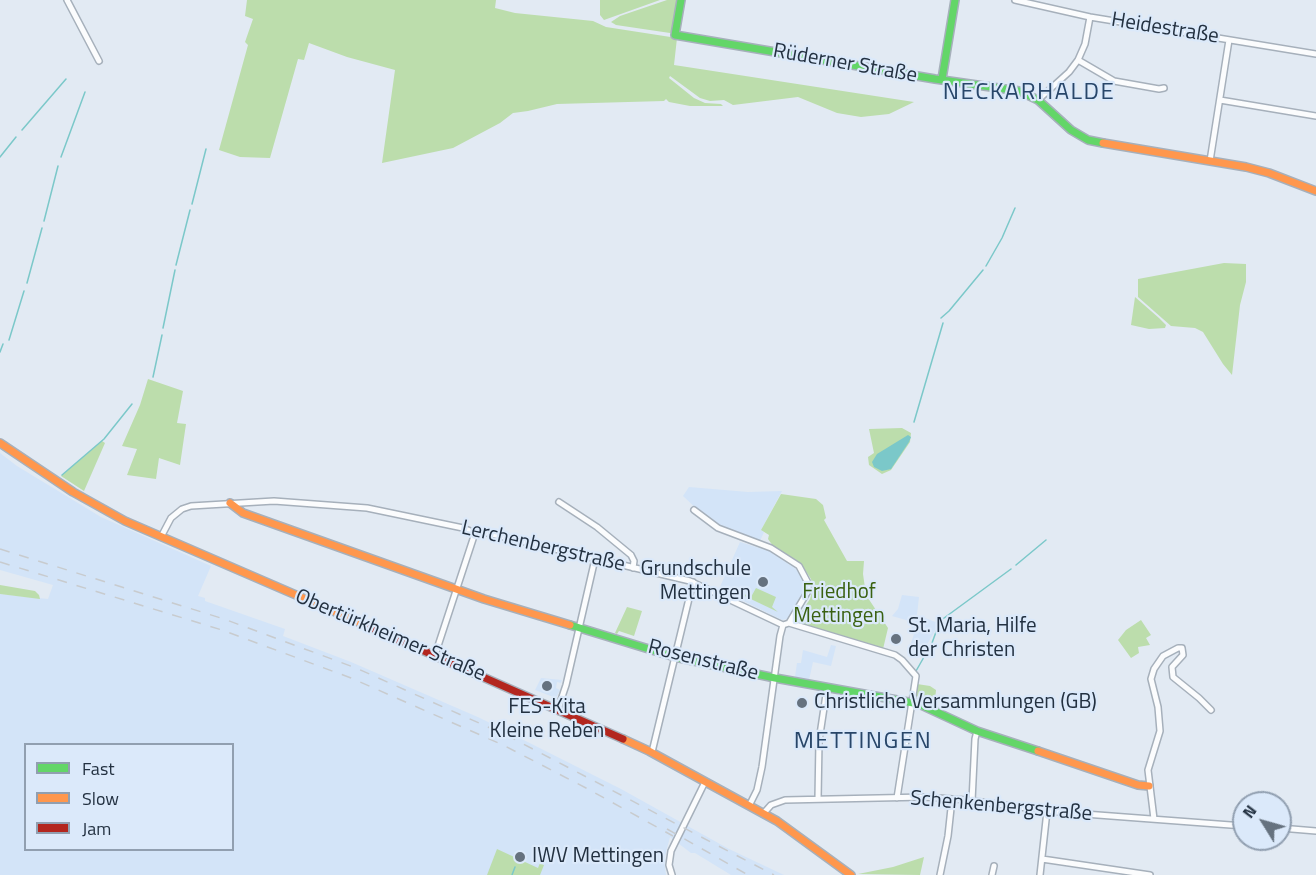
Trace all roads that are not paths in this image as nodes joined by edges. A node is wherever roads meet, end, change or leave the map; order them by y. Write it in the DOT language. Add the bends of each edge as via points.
graph roads {
  1 [pos="68,0"];
  2 [pos="681,0"];
  3 [pos="954,0"];
  4 [pos="1015,0"];
  5 [pos="1090,17"];
  6 [pos="1229,40"];
  7 [pos="1316,54"];
  8 [pos="1078,60"];
  9 [pos="99,61"];
  10 [pos="942,79"];
  11 [pos="1164,88"];
  12 [pos="1038,100"];
  13 [pos="1220,100"];
  14 [pos="1316,116"];
  15 [pos="1210,161"];
  16 [pos="1316,191"];
  17 [pos="0,443"];
  18 [pos="559,502"];
  19 [pos="230,503"];
  20 [pos="694,510"];
  21 [pos="475,533"];
  22 [pos="161,537"];
  23 [pos="595,559"];
  24 [pos="633,568"];
  25 [pos="693,582"];
  26 [pos="456,590"];
  27 [pos="786,624"];
  28 [pos="580,628"];
  29 [pos="435,655"];
  30 [pos="675,657"];
  31 [pos="775,678"];
  32 [pos="828,688"];
  33 [pos="913,702"];
  34 [pos="558,708"];
  35 [pos="1211,710"];
  36 [pos="978,731"];
  37 [pos="652,752"];
  38 [pos="705,782"];
  39 [pos="1149,786"];
  40 [pos="897,798"];
  41 [pos="818,799"];
  42 [pos="951,799"];
  43 [pos="972,801"];
  44 [pos="749,806"];
  45 [pos="1047,811"];
  46 [pos="763,814"];
  47 [pos="770,819"];
  48 [pos="1154,819"];
  49 [pos="1232,825"];
  50 [pos="1292,829"];
  51 [pos="1316,831"];
  52 [pos="1042,859"];
  53 [pos="994,866"];
  54 [pos="672,875"];
  55 [pos="843,875"];
  56 [pos="851,875"];
  57 [pos="940,875"];
  58 [pos="992,875"];
  59 [pos="1040,875"];
  60 [pos="1150,875"];
  1 -- 9 [label="street"];
  2 -- 10 [label="street, Rüderner Straße" via="675,35 680,37"];
  3 -- 10 [label="street"];
  4 -- 5 [label="street, Heidestraße"];
  5 -- 6 [label="street, Heidestraße"];
  5 -- 8 [label="street"];
  6 -- 7 [label="street, Heidestraße"];
  6 -- 13 [label="street"];
  8 -- 11 [label="street" via="1115,82"];
  8 -- 12 [label="street"];
  10 -- 12 [label="street, Rüderner Straße" via="1014,90"];
  12 -- 15 [label="street, Rüderner Straße" via="1088,140"];
  13 -- 14 [label="street"];
  13 -- 15 [label="street"];
  15 -- 16 [label="street, Rüderner Straße" via="1257,169"];
  17 -- 22 [label="street, Obertürkheimer Straße" via="107,512"];
  18 -- 24 [label="street" via="631,555"];
  19 -- 21 [label="street, Lerchenbergstraße" via="286,501 351,506"];
  19 -- 22 [label="street, Lerchenbergstraße" via="182,509 171,518"];
  19 -- 26 [label="street, Rosenstraße" via="243,513"];
  20 -- 27 [label="street" via="718,528 771,548 799,566 808,591"];
  21 -- 23 [label="street, Lerchenbergstraße"];
  21 -- 26 [label="street"];
  22 -- 29 [label="street, Obertürkheimer Straße"];
  23 -- 24 [label="street, Lerchenbergstraße"];
  23 -- 28 [label="street"];
  24 -- 25 [label="street, Lerchenbergstraße"];
  25 -- 27 [label="street, Lerchenbergstraße"];
  25 -- 30 [label="street"];
  26 -- 28 [label="street, Rosenstraße"];
  26 -- 29 [label="street"];
  27 -- 31 [label="street" via="780,634"];
  27 -- 33 [label="street, Lerchenbergstraße" via="896,656 916,677"];
  28 -- 30 [label="street, Rosenstraße"];
  28 -- 34 [label="street"];
  29 -- 34 [label="street, Obertürkheimer Straße"];
  30 -- 31 [label="street, Rosenstraße"];
  30 -- 37 [label="street"];
  31 -- 32 [label="street, Rosenstraße"];
  31 -- 44 [label="street" via="762,767"];
  32 -- 33 [label="street, Rosenstraße"];
  32 -- 41 [label="street" via="819,741"];
  33 -- 36 [label="street, Rosenstraße"];
  33 -- 40 [label="street"];
  34 -- 37 [label="street, Obertürkheimer Straße"];
  35 -- 39 [label="street" via="1173,677 1172,667 1183,655 1182,648 1163,656 1151,677 1160,733 1149,767"];
  36 -- 39 [label="street, Rosenstraße"];
  36 -- 43 [label="street"];
  37 -- 38 [label="street, Obertürkheimer Straße"];
  38 -- 44 [label="street, Obertürkheimer Straße"];
  38 -- 54 [label="street" via="671,851"];
  39 -- 48 [label="street"];
  40 -- 41 [label="street, Schenkenbergstraße"];
  40 -- 42 [label="street, Schenkenbergstraße"];
  41 -- 46 [label="street, Schenkenbergstraße" via="782,800"];
  42 -- 43 [label="street, Schenkenbergstraße"];
  42 -- 57 [label="street"];
  43 -- 45 [label="street, Schenkenbergstraße"];
  44 -- 46 [label="street, Obertürkheimer Straße"];
  45 -- 48 [label="street, Schenkenbergstraße"];
  45 -- 52 [label="street"];
  46 -- 47 [label="street, Obertürkheimer Straße"];
  47 -- 55 [label="street"];
  47 -- 56 [label="street"];
  48 -- 49 [label="street, Schenkenbergstraße"];
  50 -- 51 [label="street"];
  52 -- 59 [label="street"];
  52 -- 60 [label="street"];
  53 -- 58 [label="street"];
}
